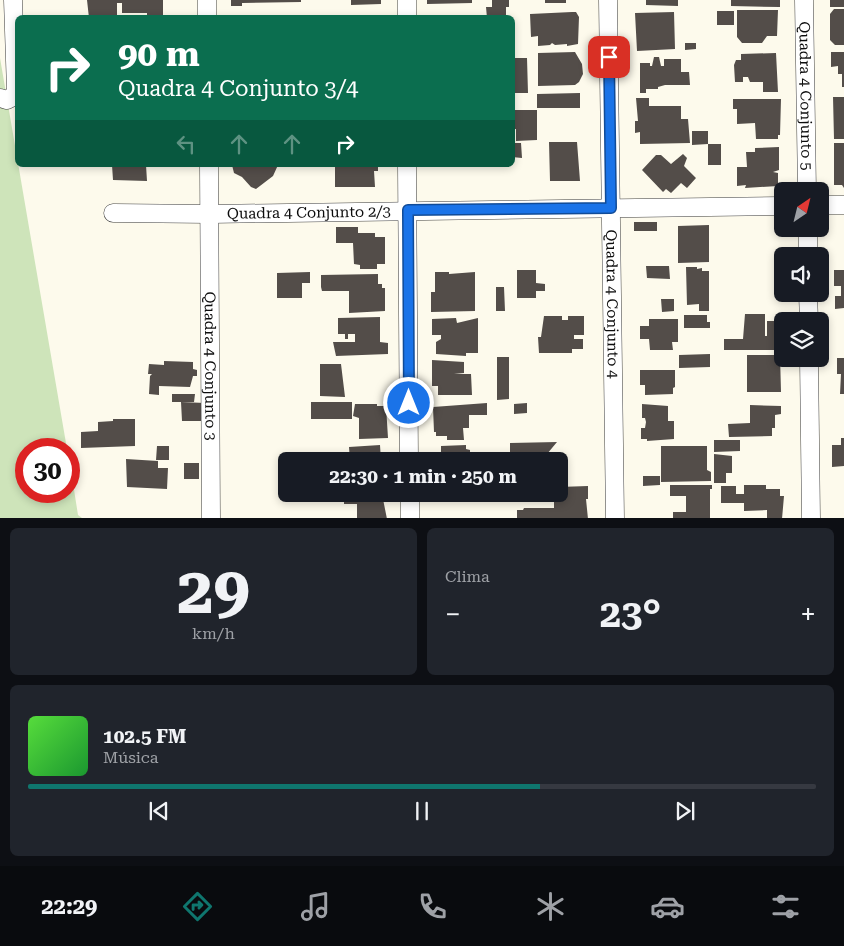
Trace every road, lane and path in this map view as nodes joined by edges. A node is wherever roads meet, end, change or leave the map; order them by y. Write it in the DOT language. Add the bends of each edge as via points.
graph roads {
  1 [pos="13,0"];
  2 [pos="207,0"];
  3 [pos="407,0"];
  4 [pos="608,0"];
  5 [pos="804,0"];
  6 [pos="207,15"];
  7 [pos="407,15"];
  8 [pos="7,42"];
  9 [pos="15,85"];
  10 [pos="15,92"];
  11 [pos="0,98"];
  12 [pos="209,167"];
  13 [pos="407,167"];
  14 [pos="807,182"];
  15 [pos="829,205"];
  16 [pos="844,205"];
  17 [pos="774,206"];
  18 [pos="611,208"];
  19 [pos="408,210"];
  20 [pos="113,213"];
  21 [pos="210,214"];
  22 [pos="809,367"];
  23 [pos="409,452"];
  24 [pos="410,502"];
  25 [pos="211,518"];
  26 [pos="410,518"];
  27 [pos="615,518"];
  28 [pos="811,518"];
  1 -- 8 [label="street"];
  2 -- 6 [label="street"];
  3 -- 7 [label="street"];
  4 -- 18 [label="street, Quadra 4 Conjunto 4"];
  5 -- 14 [label="street, Quadra 4 Conjunto 5"];
  8 -- 9 [label="street"];
  10 -- 11 [label="street" via="6,100"];
  12 -- 21 [label="street, Quadra 4 Conjunto 3"];
  13 -- 19 [label="street"];
  15 -- 16 [label="street"];
  17 -- 18 [label="street, Quadra 4 Conjunto 2/3"];
  18 -- 19 [label="street, Quadra 4 Conjunto 2/3"];
  18 -- 27 [label="street, Quadra 4 Conjunto 4"];
  19 -- 21 [label="street, Quadra 4 Conjunto 2/3"];
  19 -- 23 [label="street"];
  20 -- 21 [label="street, Quadra 4 Conjunto 2/3"];
  21 -- 25 [label="street, Quadra 4 Conjunto 3"];
  22 -- 28 [label="street"];
  24 -- 26 [label="street"];
}
